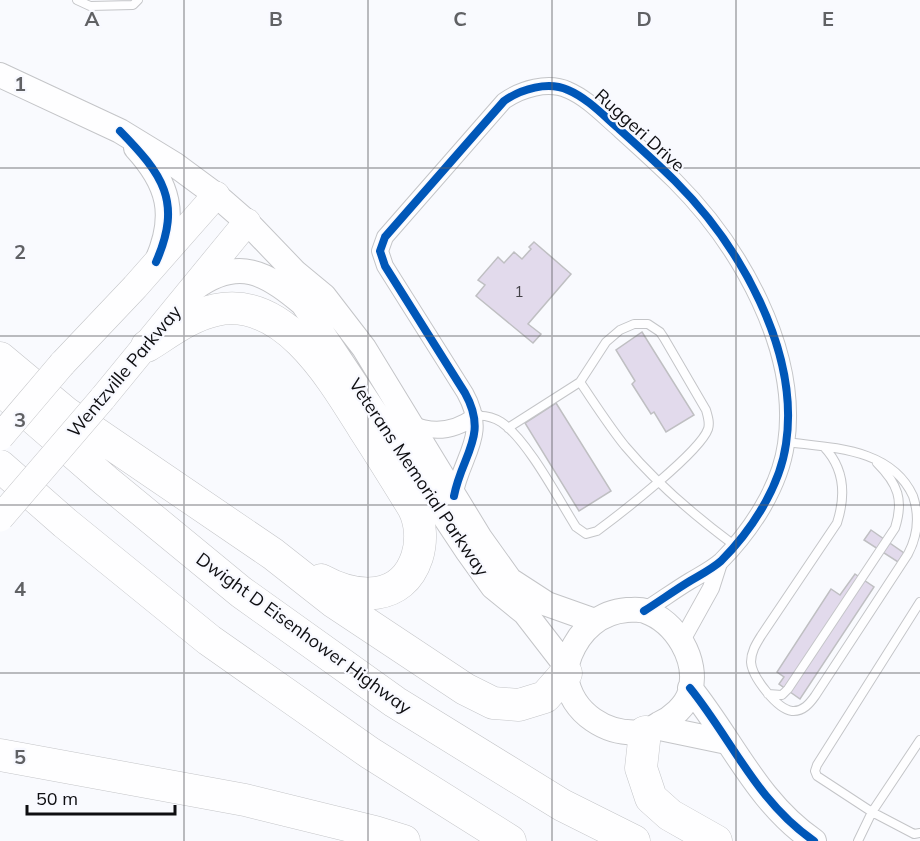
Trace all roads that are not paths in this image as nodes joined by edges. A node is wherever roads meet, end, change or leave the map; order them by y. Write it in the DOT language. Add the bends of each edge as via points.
graph roads {
  1 [pos="77,0"];
  2 [pos="138,0"];
  3 [pos="0,75"];
  4 [pos="120,131"];
  5 [pos="216,195"];
  6 [pos="247,222"];
  7 [pos="156,262"];
  8 [pos="296,272"];
  9 [pos="188,293"];
  10 [pos="303,304"];
  11 [pos="147,346"];
  12 [pos="0,358"];
  13 [pos="580,382"];
  14 [pos="0,389"];
  15 [pos="475,416"];
  16 [pos="411,424"];
  17 [pos="508,428"];
  18 [pos="0,437"];
  19 [pos="787,442"];
  20 [pos="824,447"];
  21 [pos="870,457"];
  22 [pos="0,466"];
  23 [pos="658,482"];
  24 [pos="454,496"];
  25 [pos="0,518"];
  26 [pos="734,545"];
  27 [pos="273,554"];
  28 [pos="719,563"];
  29 [pos="920,602"];
  30 [pos="644,611"];
  31 [pos="595,621"];
  32 [pos="681,642"];
  33 [pos="566,670"];
  34 [pos="690,688"];
  35 [pos="768,694"];
  36 [pos="650,729"];
  37 [pos="920,740"];
  38 [pos="727,742"];
  39 [pos="0,755"];
  40 [pos="872,812"];
  41 [pos="920,833"];
  42 [pos="404,841"];
  43 [pos="510,841"];
  44 [pos="634,841"];
  45 [pos="716,841"];
  46 [pos="814,841"];
  47 [pos="858,841"];
  1 -- 2 [label="lane" via="90,6 133,5"];
  3 -- 4 [label="street, Veterans Memorial Parkway"];
  4 -- 5 [label="street, Veterans Memorial Parkway"];
  4 -- 7 [label="street" via="155,170 164,187 168,224"];
  5 -- 6 [label="street, Veterans Memorial Parkway"];
  5 -- 7 [label="main road"];
  6 -- 8 [label="street, Veterans Memorial Parkway"];
  6 -- 9 [label="main road, Wentzville Parkway"];
  7 -- 18 [label="main road, bridge"];
  8 -- 10 [label="street, Veterans Memorial Parkway"];
  8 -- 16 [label="street, Veterans Memorial Parkway" via="324,296 364,348"];
  9 -- 10 [label="street" via="214,277 239,270 269,278"];
  9 -- 11 [label="main road, Wentzville Parkway"];
  10 -- 33 [label="street, Veterans Memorial Parkway" via="493,586 525,613"];
  11 -- 25 [label="main road, Wentzville Parkway, bridge"];
  11 -- 27 [label="highway" via="214,310 245,309 263,315 298,340 326,371 418,516 419,545 414,567 395,587 376,593 347,592"];
  12 -- 27 [label="highway" via="66,413"];
  13 -- 17 [label="lane"];
  13 -- 23 [label="lane" via="623,444"];
  13 -- 23 [label="lane" via="606,342 620,330 642,323 660,332 706,410 709,423 701,440"];
  14 -- 44 [label="highway, Dwight D Eisenhower Highway" via="241,592 357,675 562,805"];
  15 -- 16 [label="street" via="462,425 443,430"];
  15 -- 17 [label="lane" via="487,416"];
  15 -- 19 [label="street, Ruggeri Drive" via="465,393 381,259 381,246 504,102 528,90 556,87 567,89 590,104 655,161 690,196 733,250 764,310 779,352 786,392"];
  15 -- 24 [label="street" via="476,434"];
  16 -- 24 [label="street, Veterans Memorial Parkway"];
  17 -- 23 [label="lane" via="525,447 576,527 586,534 597,531"];
  19 -- 20 [label="lane"];
  19 -- 26 [label="street, Ruggeri Drive" via="772,489"];
  20 -- 21 [label="lane"];
  20 -- 35 [label="lane" via="840,471 841,510 831,534 755,645 751,663"];
  21 -- 35 [label="lane" via="896,489 900,508 895,528 788,689 782,695"];
  21 -- 35 [label="lane" via="891,469 909,488 918,510 915,540 808,705 792,711"];
  22 -- 43 [label="highway" via="209,639 370,753"];
  23 -- 26 [label="lane"];
  24 -- 31 [label="street, Veterans Memorial Parkway" via="510,579 547,604"];
  26 -- 28 [label="street, Ruggeri Drive"];
  27 -- 33 [label="highway" via="354,615 458,685 493,703 519,705 545,697"];
  28 -- 30 [label="street, Ruggeri Drive"];
  28 -- 32 [label="street, Ruggeri Drive" via="711,588"];
  29 -- 40 [label="lane" via="815,771"];
  30 -- 31 [label="street" via="615,611"];
  30 -- 32 [label="street" via="660,618"];
  31 -- 33 [label="street" via="582,632"];
  32 -- 34 [label="street" via="692,671"];
  33 -- 36 [label="street" via="579,708 593,722 611,730"];
  34 -- 36 [label="street" via="680,709"];
  34 -- 38 [label="street"];
  36 -- 38 [label="street"];
  36 -- 45 [label="highway" via="641,768 651,798 670,815"];
  37 -- 40 [label="lane"];
  38 -- 46 [label="street" via="754,783 796,829"];
  39 -- 42 [label="highway" via="245,800"];
  40 -- 41 [label="lane" via="914,834"];
  40 -- 47 [label="lane"];
}
